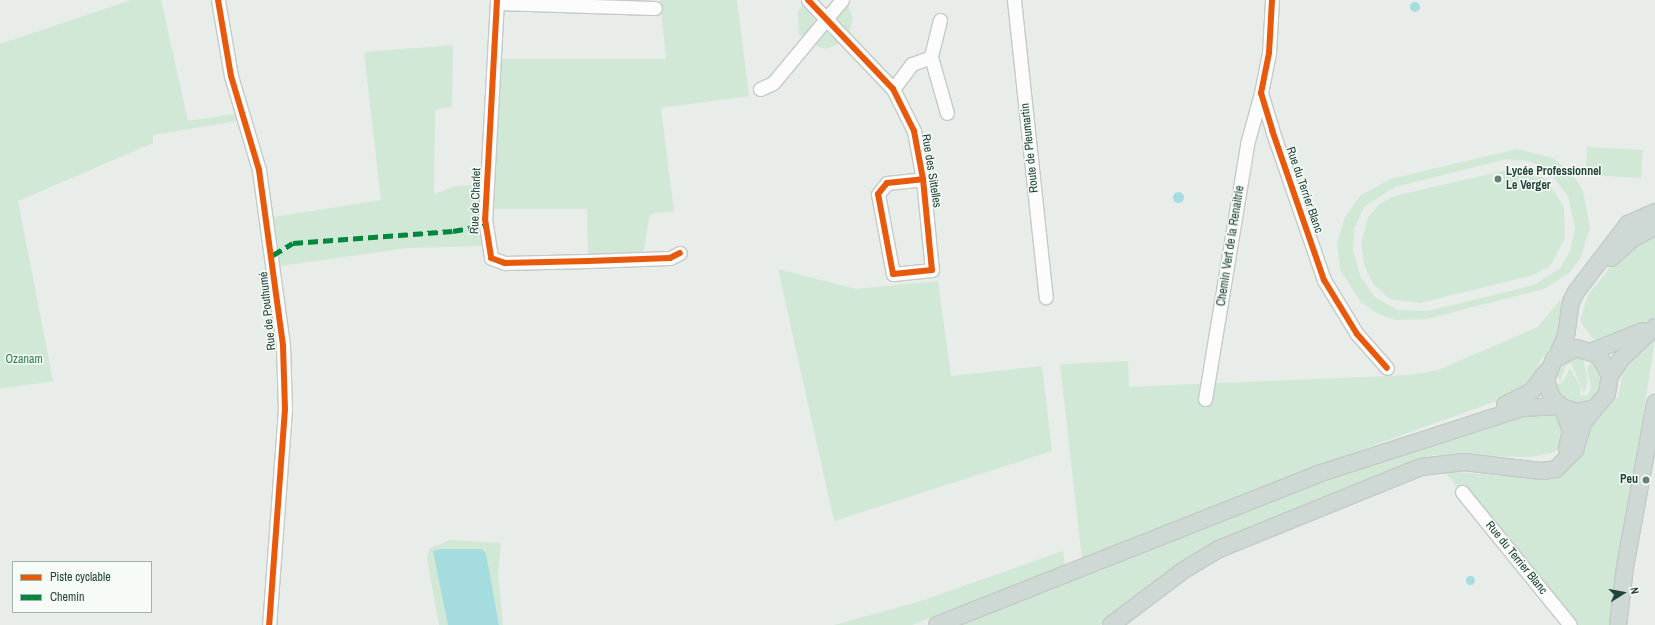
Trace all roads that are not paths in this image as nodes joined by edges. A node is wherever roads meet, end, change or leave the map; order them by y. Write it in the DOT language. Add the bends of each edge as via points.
graph roads {
  1 [pos="218,0"];
  2 [pos="808,0"];
  3 [pos="842,0"];
  4 [pos="1014,0"];
  5 [pos="1271,0"];
  6 [pos="497,1"];
  7 [pos="604,4"];
  8 [pos="622,4"];
  9 [pos="655,8"];
  10 [pos="826,19"];
  11 [pos="940,20"];
  12 [pos="931,57"];
  13 [pos="760,89"];
  14 [pos="892,89"];
  15 [pos="1261,93"];
  16 [pos="947,113"];
  17 [pos="923,179"];
  18 [pos="1655,212"];
  19 [pos="1655,227"];
  20 [pos="680,253"];
  21 [pos="1046,296"];
  22 [pos="1655,326"];
  23 [pos="1592,351"];
  24 [pos="1557,356"];
  25 [pos="1387,368"];
  26 [pos="1548,370"];
  27 [pos="1610,376"];
  28 [pos="1205,399"];
  29 [pos="1655,403"];
  30 [pos="1561,406"];
  31 [pos="1594,408"];
  32 [pos="1456,427"];
  33 [pos="1523,468"];
  34 [pos="1462,492"];
  35 [pos="270,625"];
  36 [pos="937,625"];
  37 [pos="1111,625"];
  38 [pos="1570,625"];
  39 [pos="1618,625"];
  1 -- 35 [label="street, Rue de Pouthumé" via="231,76 259,170 283,346 285,409"];
  2 -- 10 [label="street, Rue des Sittelles"];
  3 -- 10 [label="street"];
  4 -- 21 [label="street, Route de Pleumartin"];
  5 -- 15 [label="street" via="1269,54"];
  6 -- 7 [label="street"];
  6 -- 20 [label="street, Rue de Charlet" via="486,214 491,258 505,263 588,261 670,258"];
  7 -- 8 [label="street"];
  8 -- 9 [label="street"];
  10 -- 13 [label="street" via="773,83"];
  10 -- 14 [label="street, Rue des Sittelles"];
  11 -- 12 [label="street"];
  12 -- 14 [label="street" via="912,64"];
  12 -- 16 [label="street"];
  14 -- 17 [label="street, Rue des Sittelles" via="914,131"];
  15 -- 25 [label="street, Rue du Terrier Blanc" via="1324,280 1357,334"];
  15 -- 28 [label="street, Chemin Vert de la Renaitrie" via="1247,144"];
  17 -- 17 [label="street, Rue des Sittelles" via="932,270 893,274 878,194 887,183"];
  18 -- 24 [label="main road" via="1628,224 1576,292 1570,302 1566,336"];
  19 -- 23 [label="main road" via="1623,246 1579,300 1575,324"];
  22 -- 23 [label="main road"];
  22 -- 27 [label="main road" via="1621,359"];
  23 -- 24 [label="main road" via="1570,349"];
  23 -- 27 [label="main road" via="1604,360"];
  24 -- 26 [label="main road"];
  26 -- 30 [label="main road" via="1549,392"];
  26 -- 32 [label="main road" via="1537,386 1523,397"];
  27 -- 31 [label="main road" via="1607,394"];
  29 -- 39 [label="main road" via="1624,574"];
  30 -- 31 [label="main road" via="1576,412"];
  30 -- 32 [label="main road" via="1529,407"];
  30 -- 33 [label="main road" via="1571,431 1568,446 1552,463"];
  31 -- 33 [label="main road" via="1583,423 1575,450 1563,464 1547,471"];
  32 -- 36 [label="main road" via="1286,486 1045,585"];
  33 -- 37 [label="main road" via="1447,462 1411,470 1219,549 1184,570"];
  34 -- 38 [label="street, Rue du Terrier Blanc"];
}
